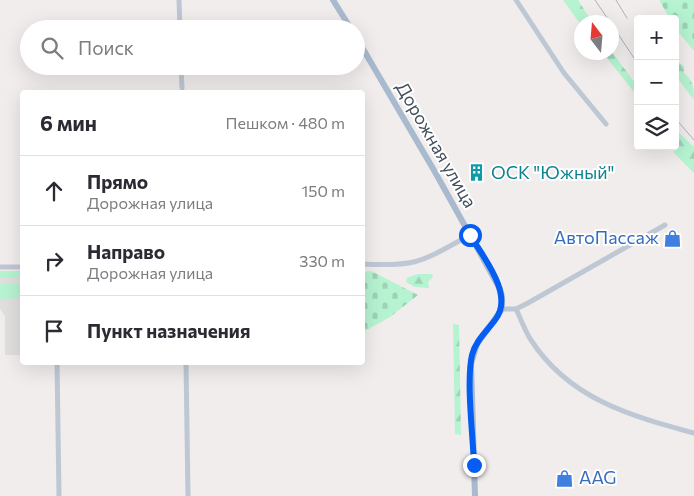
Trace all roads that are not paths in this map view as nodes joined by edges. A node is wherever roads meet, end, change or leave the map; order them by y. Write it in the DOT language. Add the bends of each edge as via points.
graph roads {
  1 [pos="179,0"];
  2 [pos="333,0"];
  3 [pos="516,0"];
  4 [pos="180,20"];
  5 [pos="345,20"];
  6 [pos="365,53"];
  7 [pos="181,75"];
  8 [pos="182,88"];
  9 [pos="606,124"];
  10 [pos="666,225"];
  11 [pos="470,235"];
  12 [pos="365,264"];
  13 [pos="0,267"];
  14 [pos="20,267"];
  15 [pos="502,309"];
  16 [pos="516,309"];
  17 [pos="57,365"];
  18 [pos="186,365"];
  19 [pos="694,434"];
  20 [pos="59,496"];
  21 [pos="188,496"];
  22 [pos="475,496"];
  1 -- 4 [label="street"];
  2 -- 5 [label="main road"];
  3 -- 9 [label="street" via="564,73"];
  6 -- 11 [label="main road, Дорожная улица"];
  7 -- 8 [label="street"];
  10 -- 16 [label="street"];
  11 -- 12 [label="street" via="415,263 398,266"];
  11 -- 15 [label="main road, Дорожная улица" via="500,289"];
  13 -- 14 [label="street"];
  15 -- 16 [label="street"];
  15 -- 22 [label="main road" via="477,344 471,364"];
  16 -- 19 [label="street" via="531,340 576,388 625,414"];
  17 -- 20 [label="street"];
  18 -- 21 [label="street"];
}
